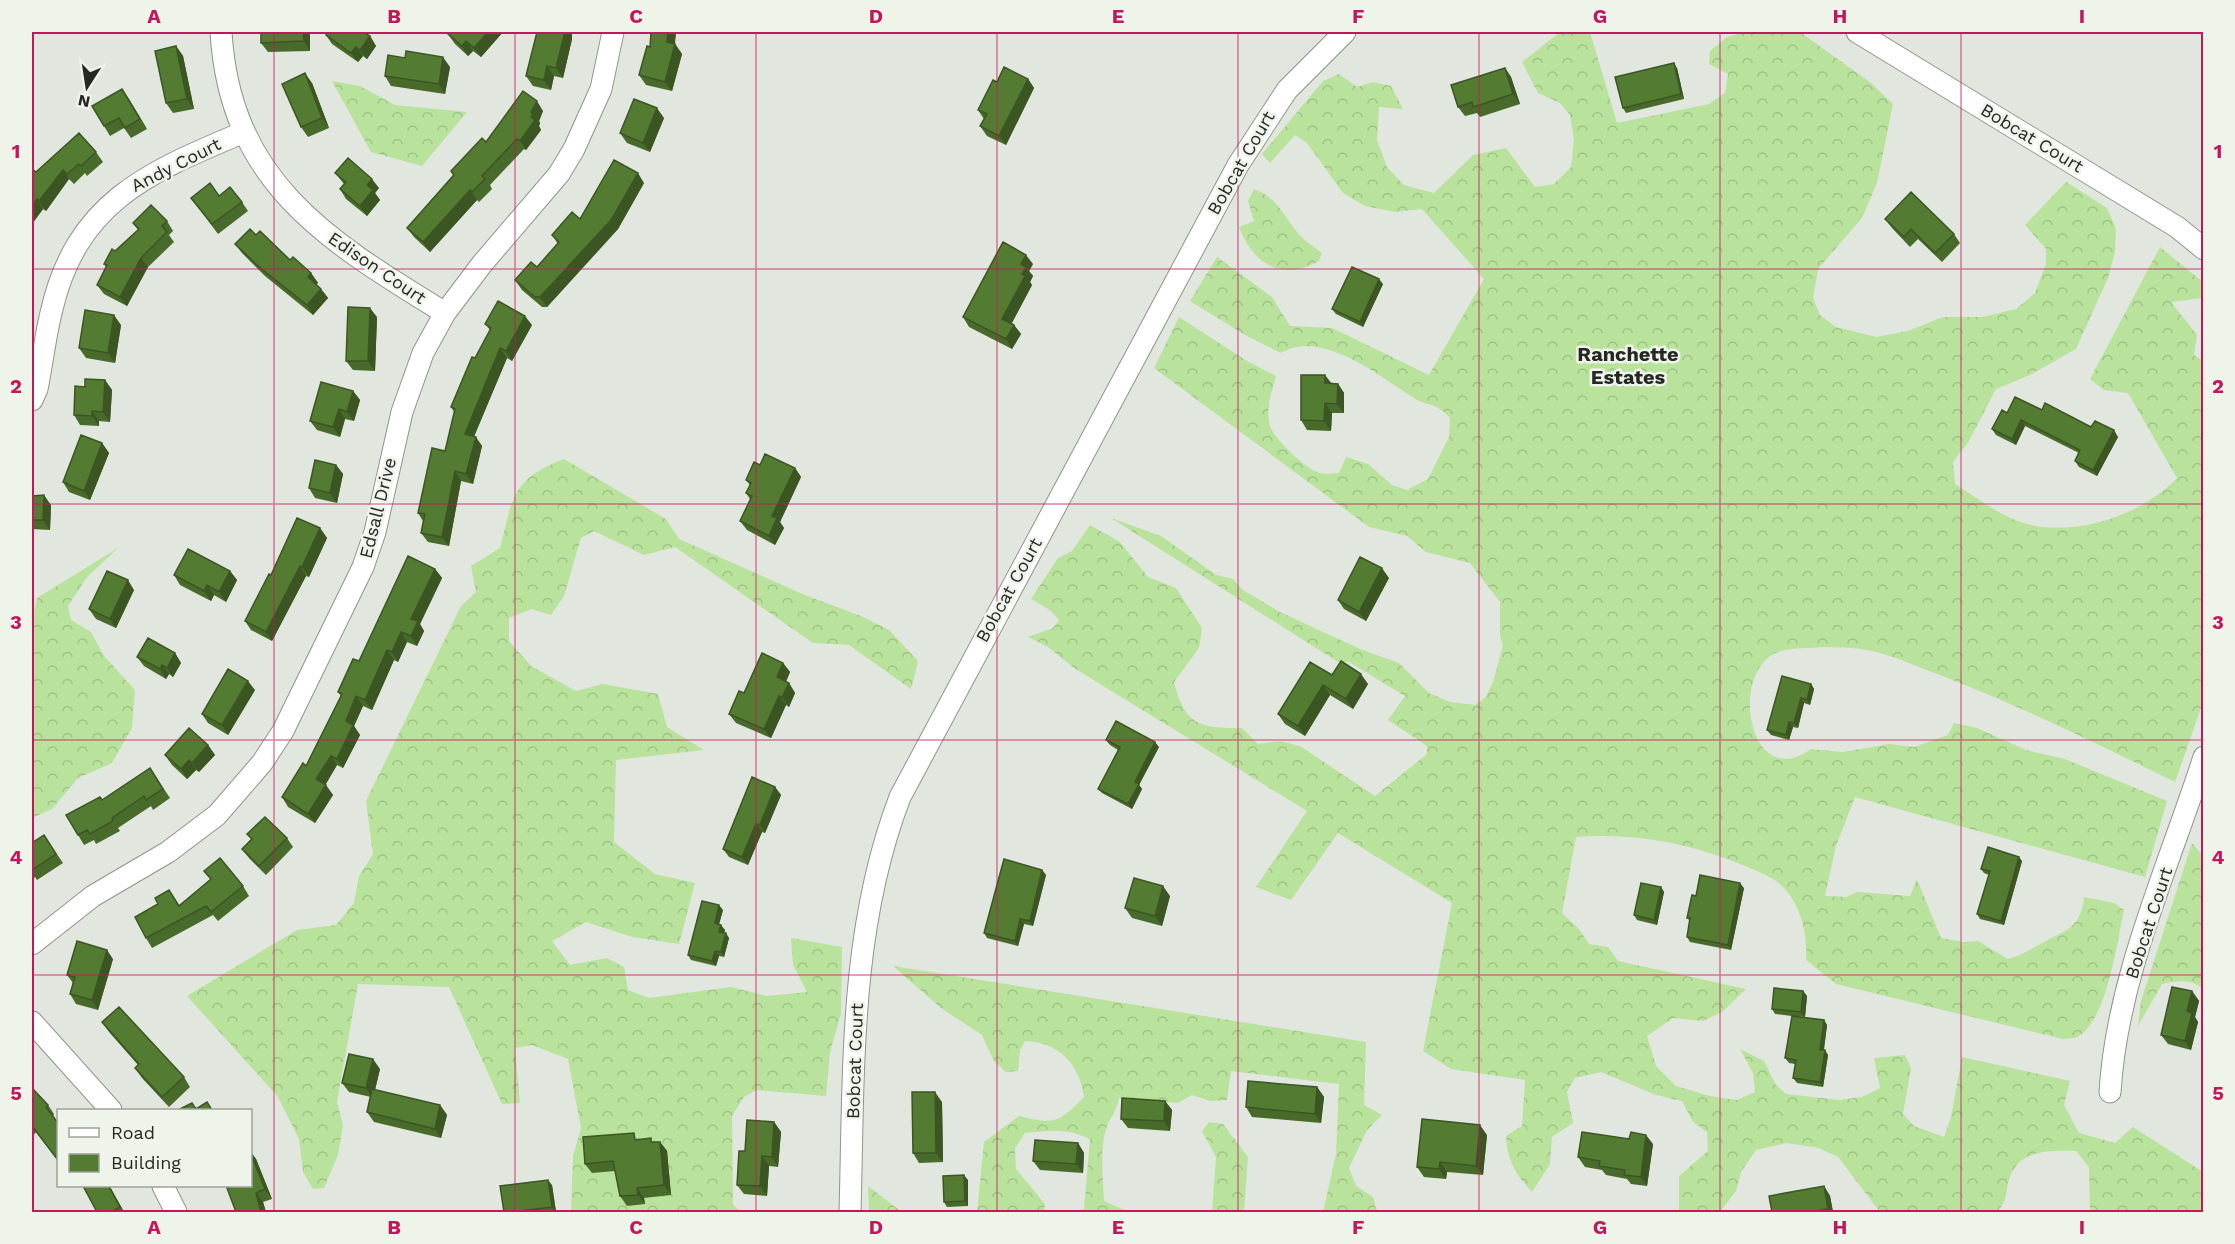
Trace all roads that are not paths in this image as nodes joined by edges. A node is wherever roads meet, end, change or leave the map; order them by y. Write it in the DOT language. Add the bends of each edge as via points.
graph roads {
  1 [pos="221,32"];
  2 [pos="613,32"];
  3 [pos="1345,32"];
  4 [pos="1857,32"];
  5 [pos="244,132"];
  6 [pos="2204,249"];
  7 [pos="445,313"];
  8 [pos="32,400"];
  9 [pos="2204,757"];
  10 [pos="32,944"];
  11 [pos="32,1022"];
  12 [pos="2110,1092"];
  13 [pos="110,1109"];
  14 [pos="164,1187"];
  15 [pos="176,1212"];
  16 [pos="850,1212"];
  1 -- 5 [label="street, Edison Court" via="227,84"];
  2 -- 7 [label="street, Edsall Drive" via="601,89 574,149 559,174"];
  3 -- 16 [label="street, Bobcat Court" via="1287,90 1238,165 900,797 885,835 866,912 855,1026"];
  4 -- 6 [label="street, Bobcat Court" via="2177,227"];
  5 -- 7 [label="street, Edison Court" via="280,188 327,236"];
  5 -- 8 [label="street, Andy Court" via="146,176 101,213 83,236 60,283"];
  7 -- 10 [label="street, Edsall Drive" via="423,353 402,412 375,532 363,567 283,731 262,763 217,815 187,839 93,896"];
  9 -- 12 [label="street, Bobcat Court" via="2139,951 2112,1057"];
  11 -- 13 [label="street"];
  14 -- 15 [label="street"];
}
